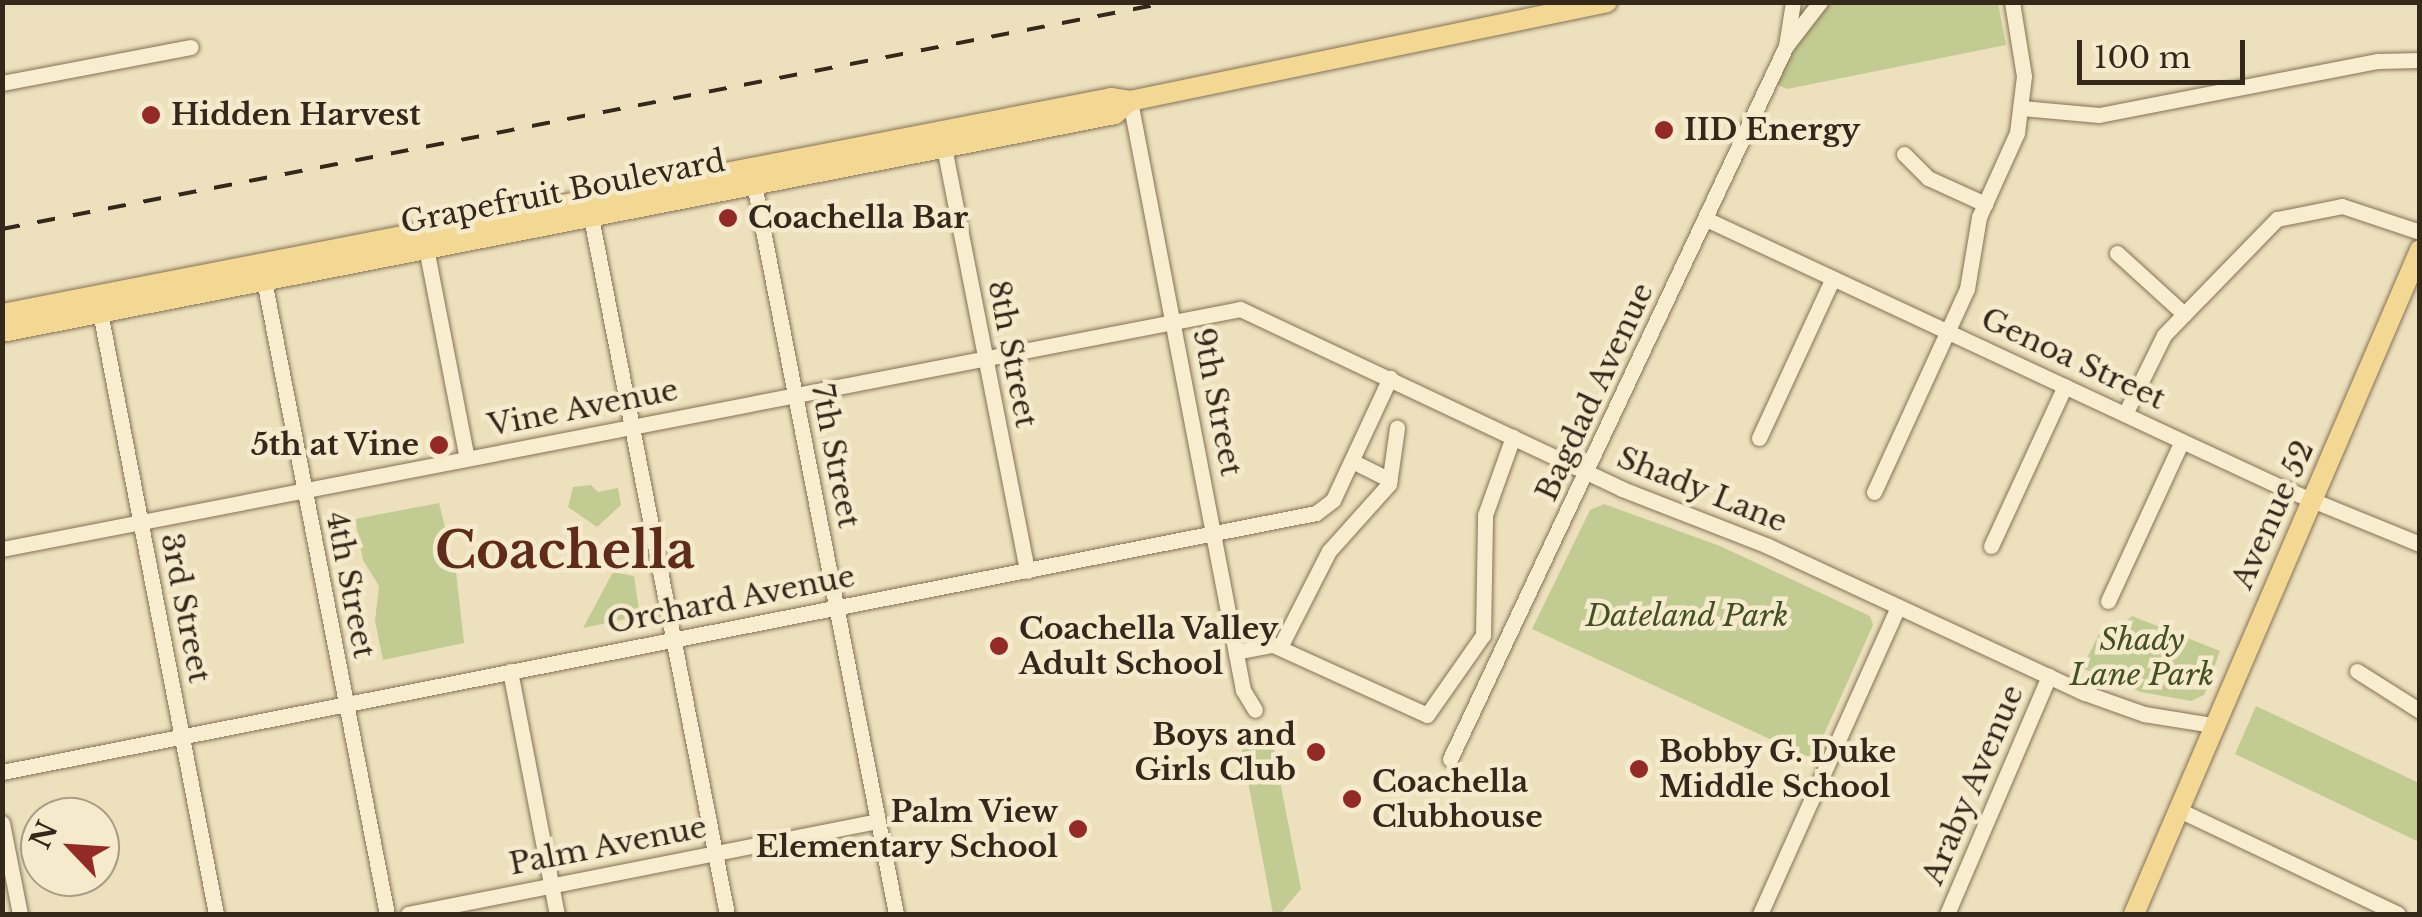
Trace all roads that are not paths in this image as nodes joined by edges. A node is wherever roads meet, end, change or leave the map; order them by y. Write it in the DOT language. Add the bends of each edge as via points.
graph roads {
  1 [pos="1607,2"];
  2 [pos="1793,2"];
  3 [pos="1820,2"];
  4 [pos="2012,2"];
  5 [pos="1786,46"];
  6 [pos="192,47"];
  7 [pos="2420,60"];
  8 [pos="2,83"];
  9 [pos="1130,100"];
  10 [pos="2022,108"];
  11 [pos="944,147"];
  12 [pos="1904,154"];
  13 [pos="754,184"];
  14 [pos="1985,204"];
  15 [pos="589,209"];
  16 [pos="1706,219"];
  17 [pos="2420,232"];
  18 [pos="426,248"];
  19 [pos="2420,250"];
  20 [pos="2117,253"];
  21 [pos="263,274"];
  22 [pos="1834,278"];
  23 [pos="100,312"];
  24 [pos="2,314"];
  25 [pos="2184,314"];
  26 [pos="1174,321"];
  27 [pos="2,332"];
  28 [pos="1948,332"];
  29 [pos="984,358"];
  30 [pos="1390,378"];
  31 [pos="2065,386"];
  32 [pos="794,395"];
  33 [pos="2124,414"];
  34 [pos="630,427"];
  35 [pos="1397,428"];
  36 [pos="1512,437"];
  37 [pos="1759,438"];
  38 [pos="2182,440"];
  39 [pos="468,458"];
  40 [pos="1352,461"];
  41 [pos="1587,472"];
  42 [pos="1390,480"];
  43 [pos="303,491"];
  44 [pos="1874,492"];
  45 [pos="2314,499"];
  46 [pos="140,523"];
  47 [pos="1214,534"];
  48 [pos="2420,544"];
  49 [pos="1991,546"];
  50 [pos="2,550"];
  51 [pos="1027,571"];
  52 [pos="2108,600"];
  53 [pos="1898,606"];
  54 [pos="838,609"];
  55 [pos="673,638"];
  56 [pos="1280,647"];
  57 [pos="1236,652"];
  58 [pos="510,671"];
  59 [pos="2357,671"];
  60 [pos="2049,676"];
  61 [pos="346,705"];
  62 [pos="1255,710"];
  63 [pos="2420,711"];
  64 [pos="2213,725"];
  65 [pos="182,736"];
  66 [pos="1450,759"];
  67 [pos="2,772"];
  68 [pos="2178,810"];
  69 [pos="878,822"];
  70 [pos="2,823"];
  71 [pos="715,854"];
  72 [pos="551,885"];
  73 [pos="20,914"];
  74 [pos="216,914"];
  75 [pos="387,914"];
  76 [pos="408,914"];
  77 [pos="557,914"];
  78 [pos="728,914"];
  79 [pos="896,914"];
  80 [pos="1760,914"];
  81 [pos="1947,914"];
  82 [pos="2134,914"];
  83 [pos="2398,914"];
  1 -- 9 [label="main road, Grapefruit Boulevard"];
  2 -- 5 [label="street, Bagdad Avenue"];
  3 -- 5 [label="street, Bagdad Avenue"];
  4 -- 10 [label="street" via="2023,59"];
  5 -- 16 [label="street, Bagdad Avenue"];
  6 -- 8 [label="street"];
  7 -- 10 [label="street" via="2388,60 2099,115"];
  9 -- 11 [label="main road, Grapefruit Boulevard" via="1115,114"];
  9 -- 15 [label="main road, Grapefruit Boulevard" via="1111,98"];
  9 -- 26 [label="street, 9th Street"];
  10 -- 14 [label="street"];
  11 -- 13 [label="main road, Grapefruit Boulevard"];
  11 -- 29 [label="street, 8th Street"];
  12 -- 14 [label="street" via="1928,178"];
  13 -- 15 [label="main road, Grapefruit Boulevard"];
  13 -- 32 [label="street, 7th Street"];
  14 -- 28 [label="street" via="1967,289"];
  15 -- 18 [label="main road, Grapefruit Boulevard"];
  15 -- 21 [label="main road, Grapefruit Boulevard"];
  15 -- 34 [label="street"];
  16 -- 22 [label="street, Genoa Street"];
  16 -- 41 [label="street, Bagdad Avenue"];
  17 -- 25 [label="street" via="2360,208 2326,205 2295,212 2259,232"];
  18 -- 21 [label="main road, Grapefruit Boulevard"];
  18 -- 39 [label="street"];
  19 -- 45 [label="main road, Avenue 52"];
  20 -- 25 [label="street"];
  21 -- 23 [label="main road, Grapefruit Boulevard"];
  21 -- 24 [label="main road, Grapefruit Boulevard"];
  21 -- 43 [label="street, 4th Street"];
  22 -- 28 [label="street, Genoa Street"];
  22 -- 37 [label="street"];
  23 -- 27 [label="main road, Grapefruit Boulevard"];
  23 -- 46 [label="street, 3rd Street"];
  25 -- 33 [label="street" via="2155,348"];
  26 -- 29 [label="street, Vine Avenue"];
  26 -- 30 [label="street, Shady Lane" via="1245,310"];
  26 -- 47 [label="street, 9th Street"];
  28 -- 31 [label="street, Genoa Street"];
  28 -- 44 [label="street"];
  29 -- 32 [label="street, Vine Avenue"];
  29 -- 51 [label="street, 8th Street"];
  30 -- 36 [label="street, Shady Lane"];
  30 -- 40 [label="street, Orchard Avenue"];
  31 -- 33 [label="street, Genoa Street"];
  31 -- 49 [label="street"];
  32 -- 34 [label="street, Vine Avenue"];
  32 -- 54 [label="street, 7th Street"];
  33 -- 38 [label="street, Genoa Street"];
  34 -- 39 [label="street, Vine Avenue"];
  34 -- 55 [label="street"];
  35 -- 42 [label="street"];
  36 -- 41 [label="street, Shady Lane"];
  36 -- 56 [label="street" via="1485,514 1483,635 1427,716"];
  38 -- 45 [label="street, Genoa Street"];
  38 -- 52 [label="street"];
  39 -- 43 [label="street, Vine Avenue"];
  40 -- 42 [label="street"];
  40 -- 47 [label="street, Orchard Avenue" via="1322,511"];
  41 -- 53 [label="street, Shady Lane"];
  41 -- 66 [label="street, Bagdad Avenue"];
  42 -- 56 [label="street" via="1320,565"];
  43 -- 46 [label="street, Vine Avenue"];
  43 -- 61 [label="street, 4th Street"];
  45 -- 48 [label="street, Genoa Street"];
  45 -- 64 [label="main road, Avenue 52"];
  46 -- 50 [label="street, Vine Avenue"];
  46 -- 65 [label="street, 3rd Street"];
  47 -- 51 [label="street, Orchard Avenue"];
  47 -- 57 [label="street, 9th Street"];
  51 -- 54 [label="street, Orchard Avenue"];
  53 -- 60 [label="street, Shady Lane"];
  53 -- 80 [label="street"];
  54 -- 55 [label="street, Orchard Avenue"];
  54 -- 69 [label="street, 7th Street"];
  55 -- 58 [label="street, Orchard Avenue"];
  55 -- 71 [label="street"];
  56 -- 57 [label="street"];
  57 -- 62 [label="street, 9th Street"];
  58 -- 61 [label="street, Orchard Avenue"];
  58 -- 72 [label="street"];
  59 -- 63 [label="street"];
  60 -- 64 [label="street, Shady Lane" via="2121,708"];
  60 -- 81 [label="street, Araby Avenue"];
  61 -- 65 [label="street, Orchard Avenue"];
  61 -- 75 [label="street, 4th Street"];
  64 -- 68 [label="main road, Avenue 52"];
  65 -- 67 [label="street, Orchard Avenue"];
  65 -- 74 [label="street, 3rd Street"];
  68 -- 82 [label="main road, Avenue 52"];
  68 -- 83 [label="street"];
  69 -- 71 [label="street, Palm Avenue"];
  69 -- 79 [label="street, 7th Street"];
  70 -- 73 [label="street"];
  71 -- 72 [label="street, Palm Avenue"];
  71 -- 78 [label="street"];
  72 -- 76 [label="street, Palm Avenue"];
  72 -- 77 [label="street"];
}
